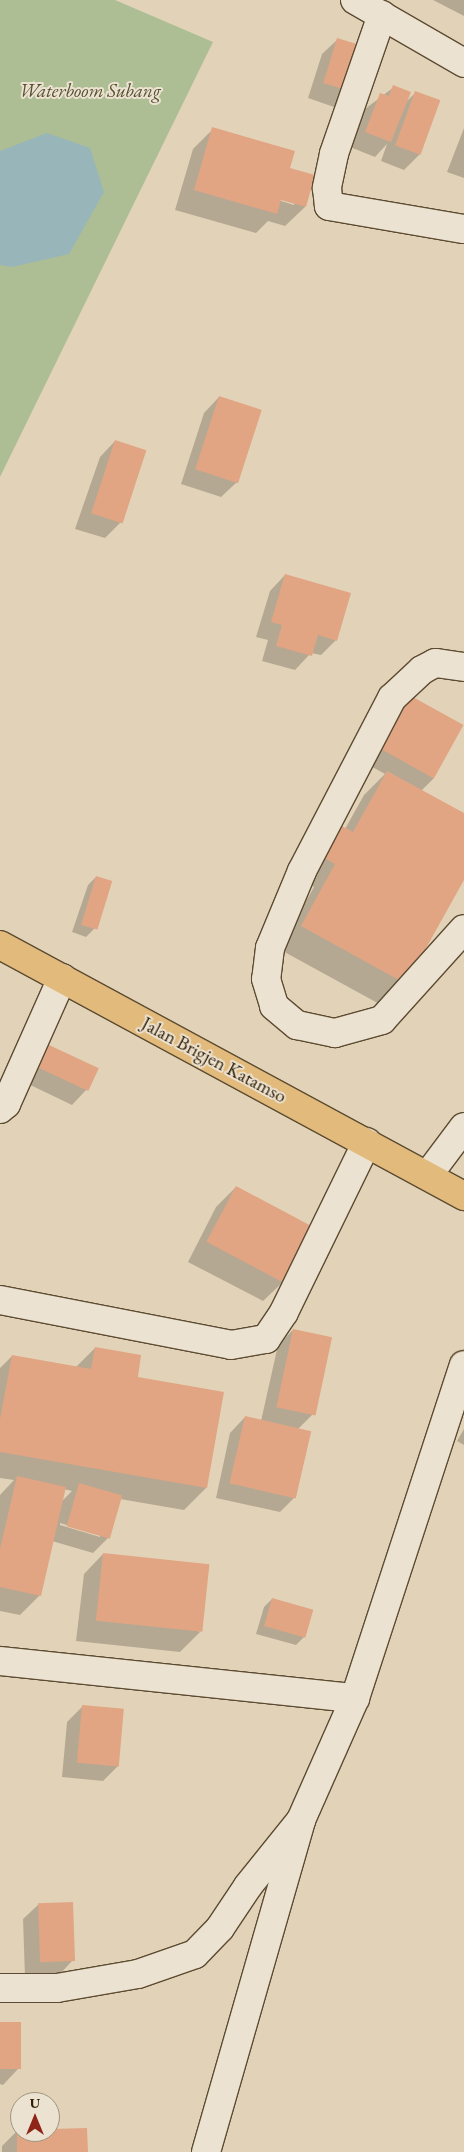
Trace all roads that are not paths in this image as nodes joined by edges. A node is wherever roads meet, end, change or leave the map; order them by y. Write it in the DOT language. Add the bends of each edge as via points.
graph roads {
  1 [pos="355,0"];
  2 [pos="382,15"];
  3 [pos="464,63"];
  4 [pos="464,229"];
  5 [pos="464,667"];
  6 [pos="464,929"];
  7 [pos="0,945"];
  8 [pos="62,978"];
  9 [pos="0,1108"];
  10 [pos="464,1127"];
  11 [pos="367,1142"];
  12 [pos="428,1175"];
  13 [pos="464,1196"];
  14 [pos="0,1300"];
  15 [pos="464,1365"];
  16 [pos="0,1660"];
  17 [pos="355,1698"];
  18 [pos="302,1820"];
  19 [pos="0,1988"];
  20 [pos="206,2152"];
  1 -- 2 [label="street"];
  2 -- 3 [label="street"];
  2 -- 4 [label="street" via="334,154 328,188 329,206"];
  5 -- 6 [label="street" via="434,663 392,698 302,872 270,948 266,978 274,1006 297,1025 335,1033 382,1020"];
  7 -- 8 [label="main road, Jalan Brigjen Katamso"];
  8 -- 9 [label="street" via="6,1104"];
  8 -- 11 [label="main road, Jalan Brigjen Katamso"];
  10 -- 12 [label="street"];
  11 -- 12 [label="main road, Jalan Brigjen Katamso"];
  11 -- 14 [label="street" via="284,1312 266,1339 231,1345"];
  12 -- 13 [label="main road, Jalan Brigjen Katamso"];
  15 -- 17 [label="street"];
  16 -- 17 [label="street"];
  17 -- 18 [label="street"];
  18 -- 19 [label="street" via="248,1886 220,1928 195,1954 138,1974 57,1988"];
  18 -- 20 [label="street"];
}
